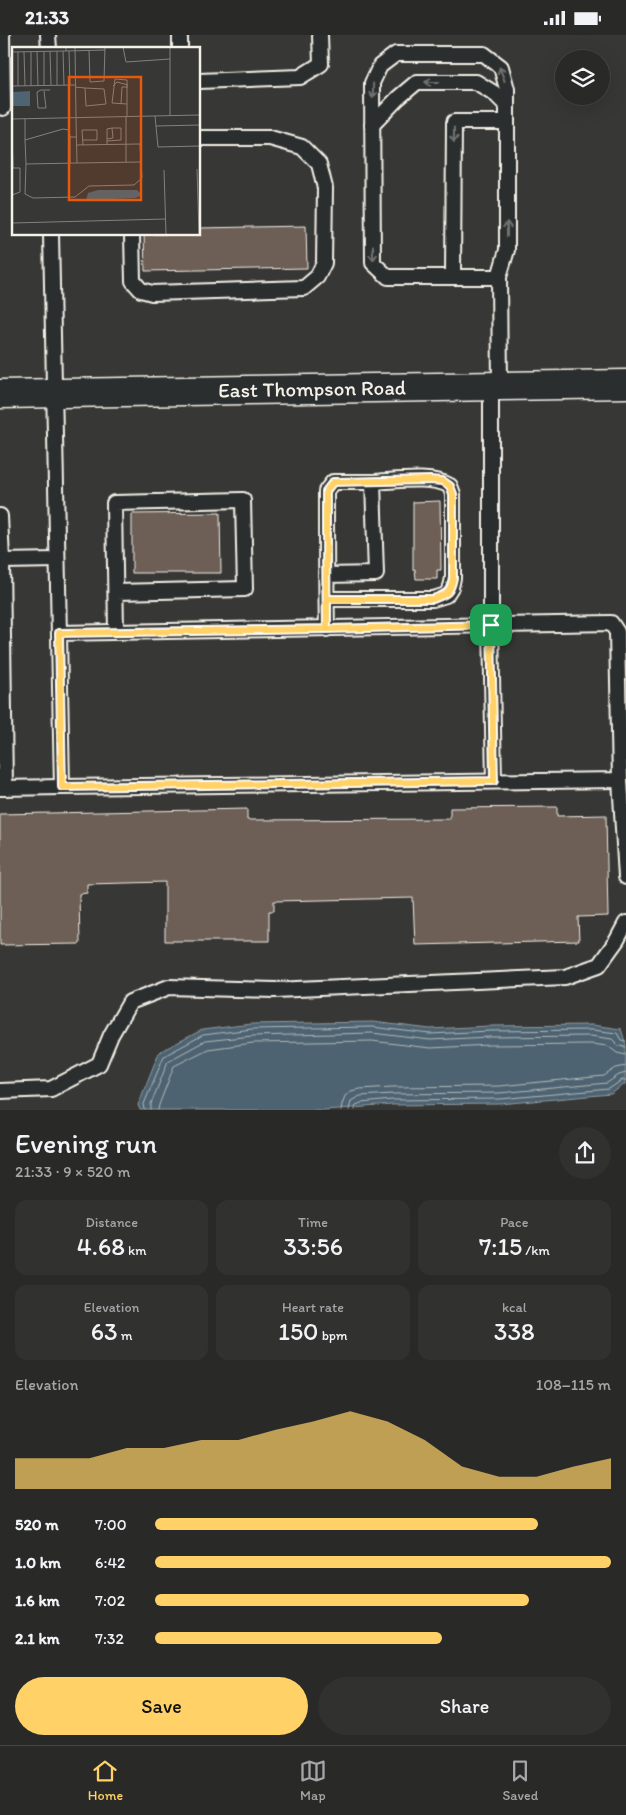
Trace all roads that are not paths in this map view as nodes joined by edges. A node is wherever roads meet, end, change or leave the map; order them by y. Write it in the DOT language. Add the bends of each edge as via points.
graph roads {
  1 [pos="2,35"];
  2 [pos="320,35"];
  3 [pos="200,81"];
  4 [pos="507,106"];
  5 [pos="6,108"];
  6 [pos="507,122"];
  7 [pos="372,125"];
  8 [pos="200,138"];
  9 [pos="51,235"];
  10 [pos="132,235"];
  11 [pos="453,277"];
  12 [pos="499,277"];
  13 [pos="626,383"];
  14 [pos="496,386"];
  15 [pos="54,393"];
  16 [pos="0,394"];
  17 [pos="373,482"];
  18 [pos="0,516"];
  19 [pos="57,560"];
  20 [pos="2,561"];
  21 [pos="326,575"];
  22 [pos="116,591"];
  23 [pos="327,599"];
  24 [pos="491,625"];
  25 [pos="327,629"];
  26 [pos="116,632"];
  27 [pos="59,633"];
  28 [pos="620,780"];
  29 [pos="494,781"];
  30 [pos="62,787"];
  31 [pos="3,788"];
  32 [pos="626,877"];
  33 [pos="626,923"];
  34 [pos="0,1091"];
  1 -- 5 [label="lane"];
  2 -- 3 [label="lane" via="321,63 300,77"];
  4 -- 6 [label="lane"];
  4 -- 7 [label="lane, one-way" via="476,82 417,82"];
  4 -- 7 [label="lane, one-way" via="507,89 501,67 484,54 396,54 380,66 372,83"];
  6 -- 11 [label="lane, one-way" via="454,122"];
  12 -- 6 [label="lane, one-way" via="507,250"];
  7 -- 11 [label="lane, one-way" via="373,263 388,277"];
  8 -- 10 [label="lane" via="270,138 302,147 319,164 325,188 324,263 318,277 304,288 152,293 141,290 133,281"];
  9 -- 15 [label="lane"];
  11 -- 12 [label="lane"];
  12 -- 14 [label="lane"];
  13 -- 14 [label="main road, East Thompson Road"];
  14 -- 15 [label="main road, East Thompson Road"];
  14 -- 24 [label="lane"];
  15 -- 16 [label="main road, East Thompson Road"];
  15 -- 19 [label="lane"];
  17 -- 21 [label="lane" via="333,482 326,491"];
  17 -- 21 [label="lane" via="376,574"];
  17 -- 23 [label="lane" via="430,480 443,481 450,486 453,494 454,566 451,587 446,595 433,599"];
  18 -- 20 [label="lane"];
  19 -- 20 [label="lane"];
  19 -- 27 [label="lane"];
  20 -- 31 [label="lane"];
  21 -- 23 [label="lane"];
  22 -- 22 [label="lane" via="114,503 242,500 244,589"];
  22 -- 26 [label="lane"];
  23 -- 25 [label="lane"];
  24 -- 25 [label="lane"];
  24 -- 28 [label="lane" via="611,623 617,632"];
  24 -- 29 [label="lane"];
  25 -- 26 [label="lane"];
  26 -- 27 [label="lane"];
  27 -- 30 [label="lane"];
  28 -- 29 [label="lane"];
  28 -- 32 [label="lane"];
  29 -- 30 [label="lane"];
  30 -- 31 [label="lane"];
  33 -- 34 [label="lane" via="599,965 565,977 274,990 169,987 130,1002 99,1064 52,1089"];
}
